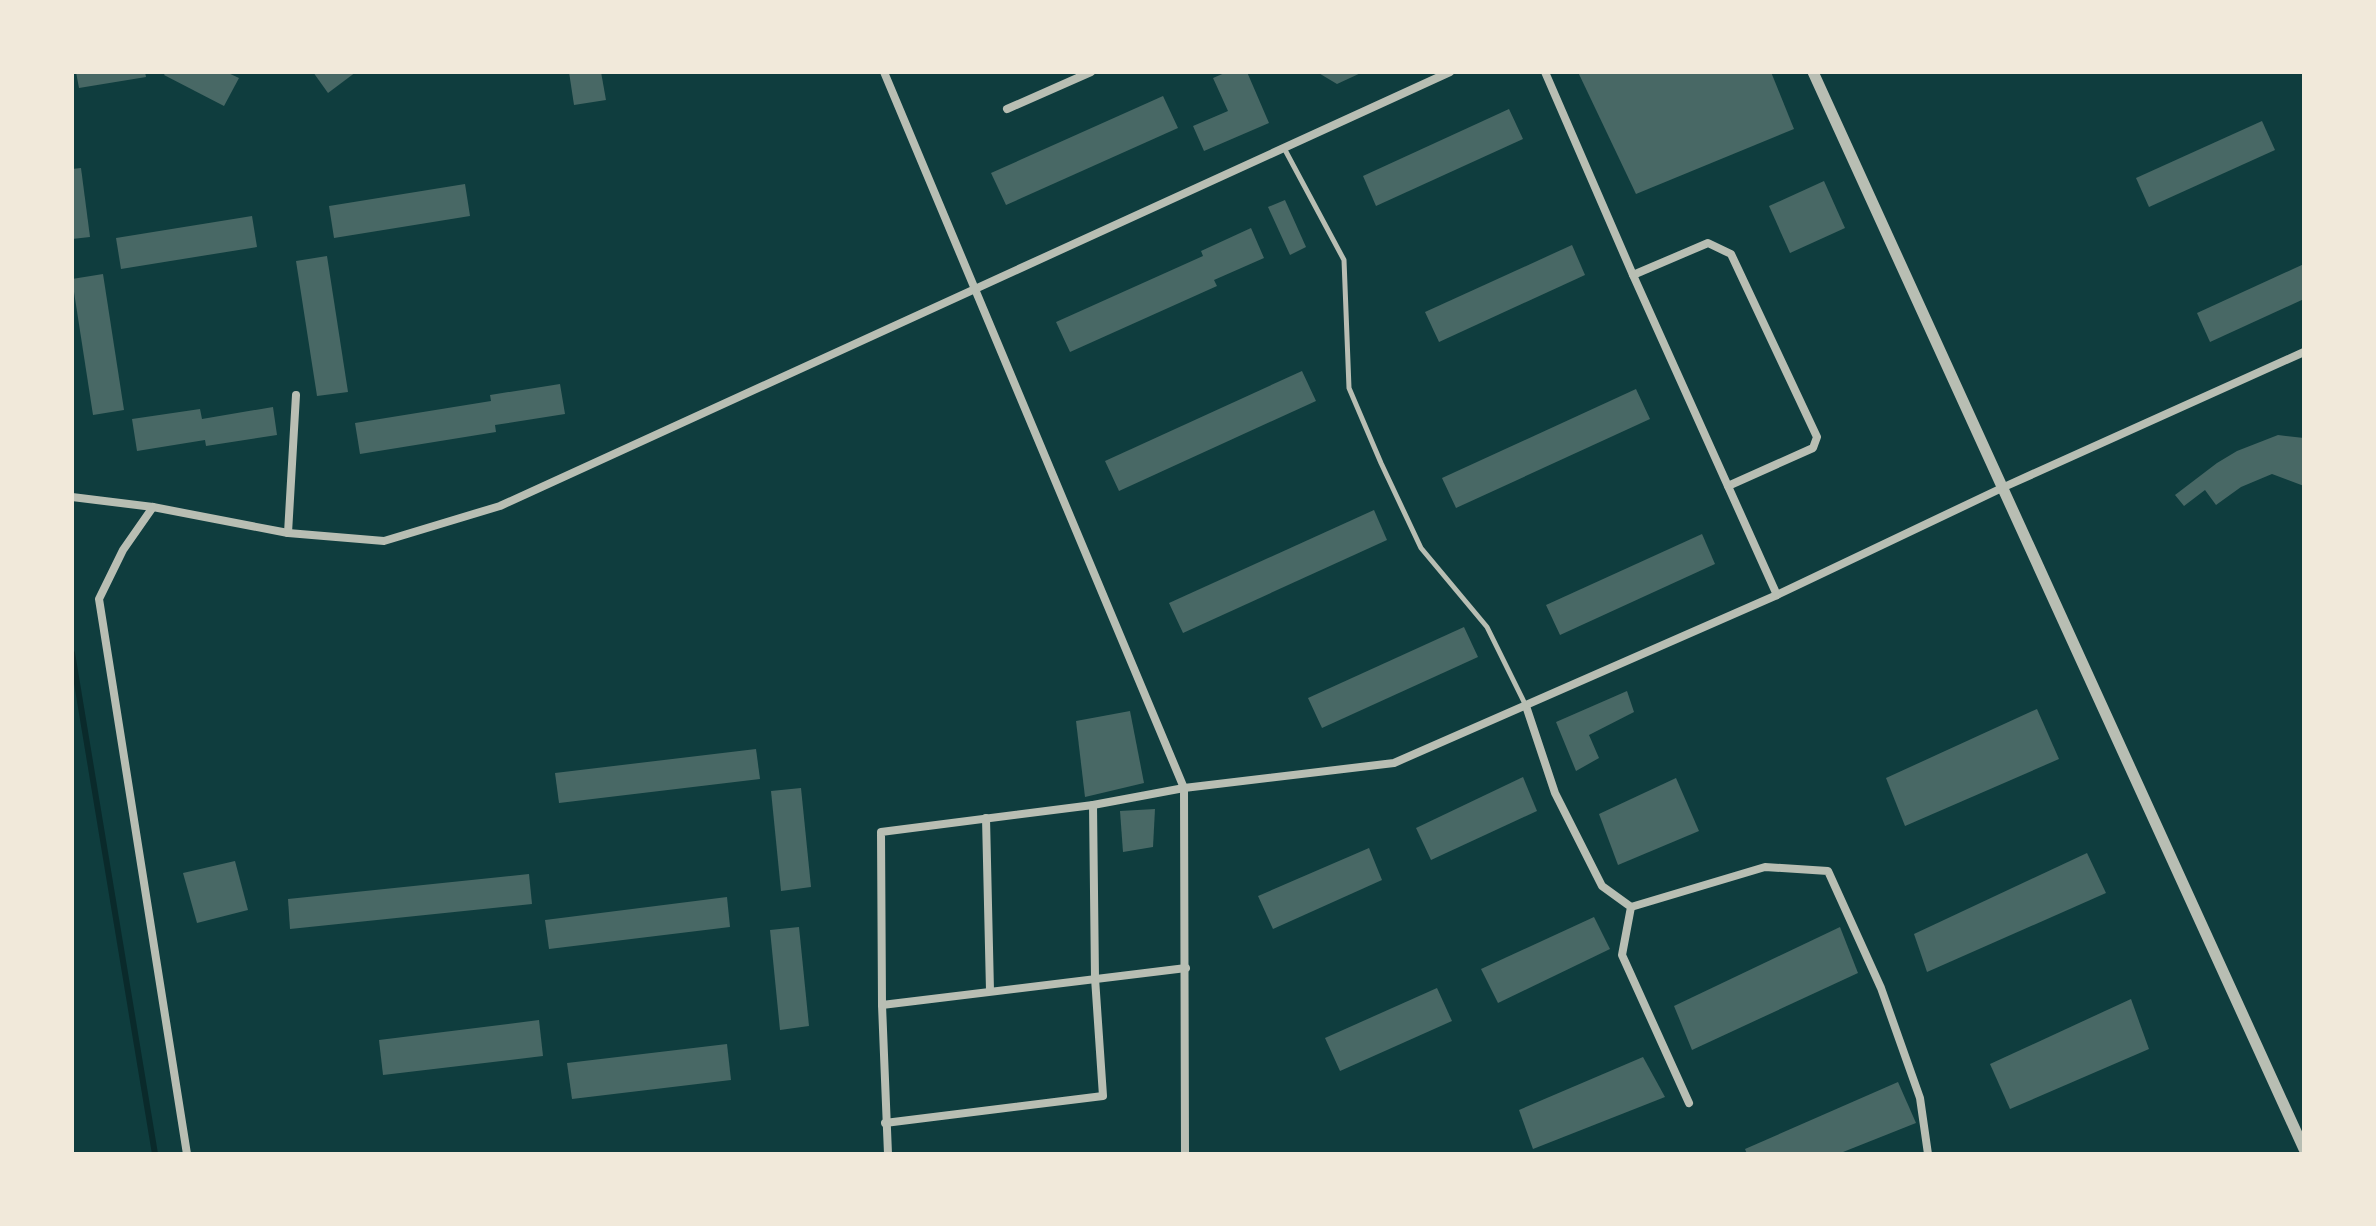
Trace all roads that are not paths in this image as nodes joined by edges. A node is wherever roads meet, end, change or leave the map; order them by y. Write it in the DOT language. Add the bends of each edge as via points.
graph roads {
  1 [pos="884,72"];
  2 [pos="1091,72"];
  3 [pos="1450,72"];
  4 [pos="1545,72"];
  5 [pos="1813,72"];
  6 [pos="1007,109"];
  7 [pos="1283,147"];
  8 [pos="1633,275"];
  9 [pos="976,288"];
  10 [pos="2304,352"];
  11 [pos="296,395"];
  12 [pos="1728,486"];
  13 [pos="2004,487"];
  14 [pos="72,497"];
  15 [pos="153,507"];
  16 [pos="288,533"];
  17 [pos="1777,595"];
  18 [pos="1526,706"];
  19 [pos="1184,788"];
  20 [pos="1093,805"];
  21 [pos="986,818"];
  22 [pos="1631,907"];
  23 [pos="1186,968"];
  24 [pos="1095,978"];
  25 [pos="990,991"];
  26 [pos="882,1005"];
  27 [pos="1689,1103"];
  28 [pos="885,1123"];
  29 [pos="2304,1149"];
  30 [pos="187,1154"];
  31 [pos="888,1154"];
  32 [pos="1185,1154"];
  33 [pos="1928,1154"];
  1 -- 9 [label="street"];
  2 -- 6 [label="street"];
  3 -- 7 [label="street"];
  4 -- 8 [label="street"];
  5 -- 13 [label="street"];
  7 -- 9 [label="street"];
  7 -- 18 [label="lane" via="1344,260 1349,388 1375,450 1421,548 1487,627"];
  8 -- 12 [label="street"];
  8 -- 12 [label="street" via="1708,243 1731,254 1817,437 1813,448"];
  9 -- 16 [label="street" via="500,506 384,541"];
  9 -- 19 [label="street"];
  10 -- 13 [label="street"];
  11 -- 16 [label="street"];
  12 -- 17 [label="street"];
  13 -- 17 [label="street"];
  13 -- 29 [label="street"];
  14 -- 15 [label="street"];
  15 -- 16 [label="street"];
  15 -- 30 [label="street" via="123,550 99,599"];
  17 -- 18 [label="street"];
  18 -- 19 [label="street" via="1394,763"];
  18 -- 22 [label="street" via="1555,793 1602,886"];
  19 -- 20 [label="street"];
  19 -- 23 [label="street"];
  20 -- 21 [label="street"];
  20 -- 24 [label="street"];
  21 -- 25 [label="street"];
  21 -- 26 [label="street" via="881,832"];
  22 -- 27 [label="street" via="1622,955"];
  22 -- 33 [label="street" via="1765,867 1828,871 1881,988 1920,1098"];
  23 -- 24 [label="street"];
  23 -- 32 [label="street"];
  24 -- 25 [label="street"];
  24 -- 28 [label="street" via="1103,1096"];
  25 -- 26 [label="street"];
  26 -- 28 [label="street"];
  28 -- 31 [label="street"];
}
